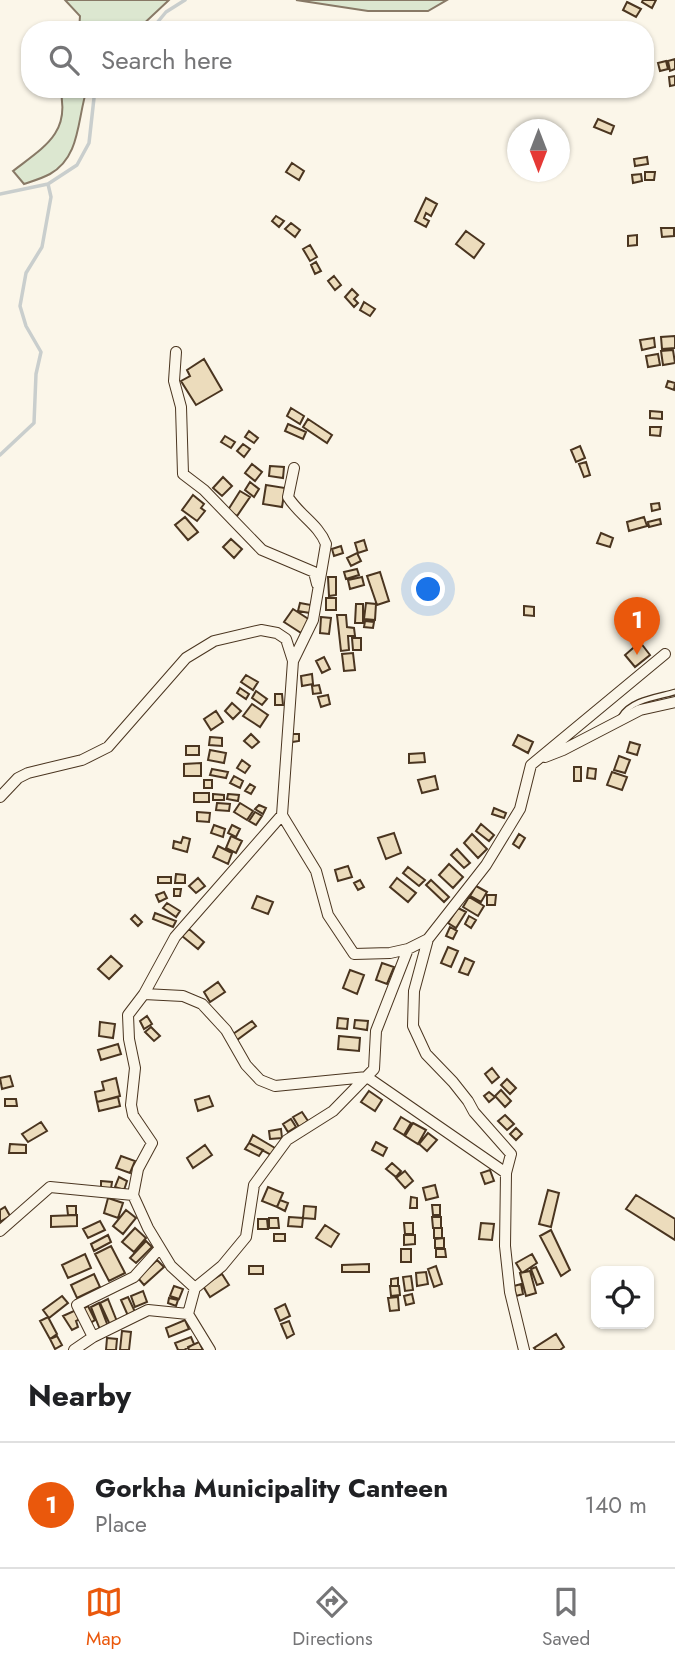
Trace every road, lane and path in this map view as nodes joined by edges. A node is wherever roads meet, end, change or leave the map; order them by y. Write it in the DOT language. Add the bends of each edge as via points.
graph roads {
  1 [pos="176,352"];
  2 [pos="294,468"];
  3 [pos="317,584"];
  4 [pos="665,653"];
  5 [pos="293,661"];
  6 [pos="675,692"];
  7 [pos="675,702"];
  8 [pos="619,721"];
  9 [pos="538,759"];
  10 [pos="0,797"];
  11 [pos="282,814"];
  12 [pos="428,939"];
  13 [pos="408,949"];
  14 [pos="144,994"];
  15 [pos="367,1077"];
  16 [pos="506,1173"];
  17 [pos="133,1195"];
  18 [pos="0,1231"];
  19 [pos="160,1248"];
  20 [pos="195,1288"];
  21 [pos="188,1314"];
  22 [pos="93,1337"];
  23 [pos="74,1350"];
  24 [pos="210,1350"];
  25 [pos="524,1350"];
  1 -- 3 [label="street" via="174,381 181,407 183,474 262,551 314,572"];
  2 -- 3 [label="street" via="288,497 326,544"];
  3 -- 5 [label="street" via="313,620"];
  4 -- 9 [label="street"];
  5 -- 10 [label="street" via="286,639 277,633 261,631 214,641 186,658 108,747 82,760 28,773"];
  5 -- 11 [label="street"];
  6 -- 8 [label="lane" via="638,703 623,712"];
  7 -- 8 [label="street" via="640,710"];
  8 -- 9 [label="street"];
  9 -- 12 [label="street" via="531,765 520,809 486,865"];
  11 -- 13 [label="street" via="316,871 328,915 354,954"];
  11 -- 14 [label="street" via="175,937"];
  12 -- 13 [label="street"];
  12 -- 16 [label="street" via="414,991 413,1026 426,1054 511,1154"];
  13 -- 15 [label="street" via="376,1031 374,1069"];
  14 -- 15 [label="street" via="183,996 202,1004 226,1030 246,1065 260,1080 275,1086"];
  14 -- 17 [label="street" via="128,1015 135,1068 131,1105 152,1143 138,1169"];
  15 -- 16 [label="street"];
  15 -- 20 [label="street" via="333,1111 287,1140 254,1185 246,1237 222,1266"];
  16 -- 25 [label="street" via="505,1246"];
  17 -- 18 [label="street" via="50,1187"];
  17 -- 19 [label="street"];
  19 -- 20 [label="street" via="171,1266"];
  19 -- 22 [label="street" via="134,1277 77,1305"];
  20 -- 21 [label="street"];
  21 -- 22 [label="street" via="148,1310"];
  21 -- 24 [label="street"];
  22 -- 23 [label="street"];
}
